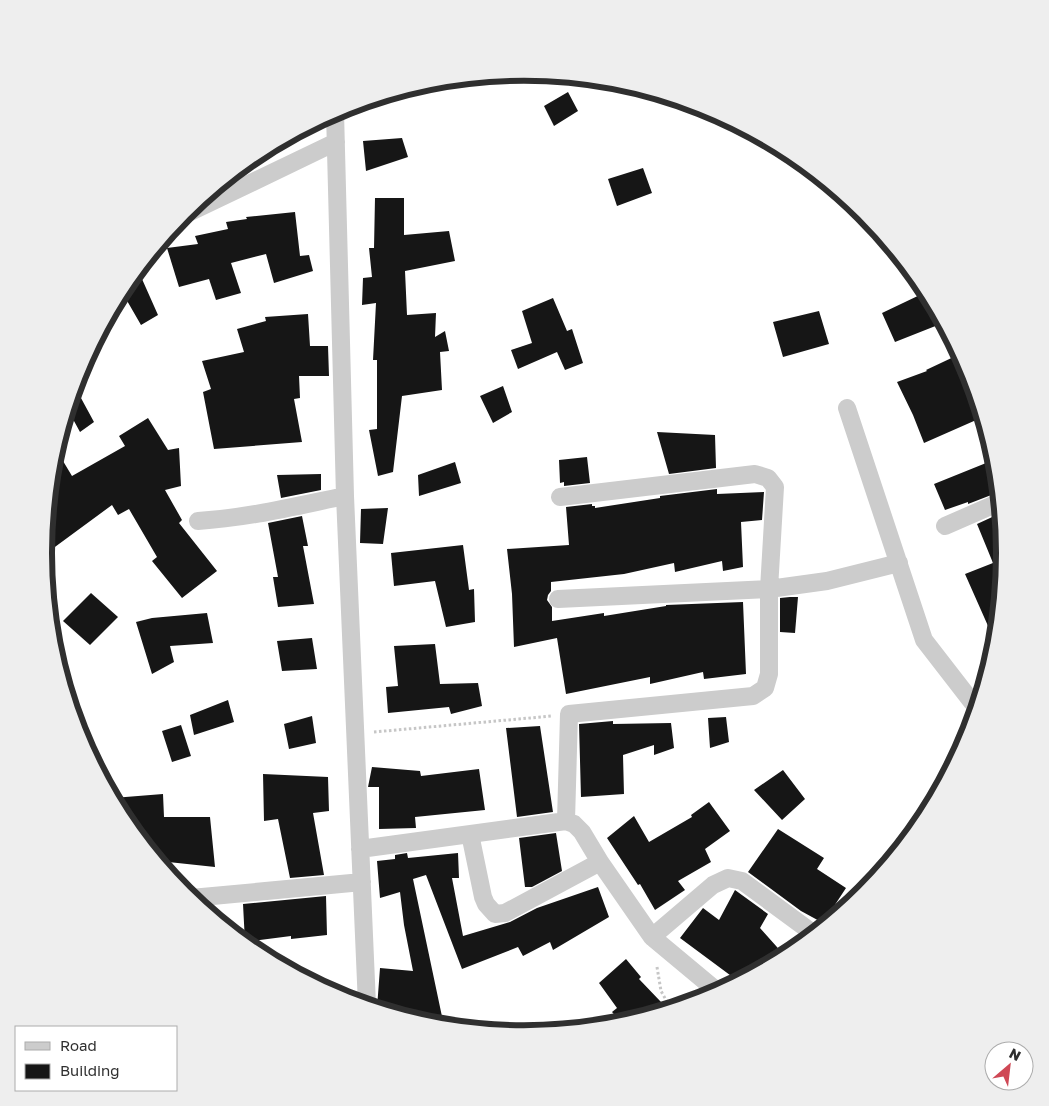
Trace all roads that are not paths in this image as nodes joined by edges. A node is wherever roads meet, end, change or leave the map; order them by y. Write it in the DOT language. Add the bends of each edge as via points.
graph roads {
  1 [pos="335,121"];
  2 [pos="336,142"];
  3 [pos="206,204"];
  4 [pos="847,408"];
  5 [pos="345,496"];
  6 [pos="560,497"];
  7 [pos="993,505"];
  8 [pos="198,521"];
  9 [pos="945,526"];
  10 [pos="899,563"];
  11 [pos="770,589"];
  12 [pos="558,599"];
  13 [pos="972,702"];
  14 [pos="566,821"];
  15 [pos="470,834"];
  16 [pos="360,849"];
  17 [pos="600,862"];
  18 [pos="362,882"];
  19 [pos="201,897"];
  20 [pos="808,930"];
  21 [pos="652,937"];
  22 [pos="711,986"];
  23 [pos="366,997"];
  1 -- 2 [label="street"];
  2 -- 3 [label="street"];
  2 -- 5 [label="street"];
  4 -- 10 [label="street"];
  5 -- 8 [label="street" via="258,514"];
  5 -- 16 [label="street"];
  6 -- 11 [label="street" via="755,474 768,478 775,487"];
  7 -- 9 [label="street"];
  10 -- 11 [label="street" via="827,582"];
  10 -- 13 [label="street" via="924,640"];
  11 -- 12 [label="street"];
  11 -- 14 [label="street" via="770,674 765,688 753,696 568,714"];
  14 -- 15 [label="street"];
  14 -- 17 [label="street" via="582,832"];
  15 -- 16 [label="street"];
  15 -- 17 [label="street" via="483,897 495,914 505,913"];
  16 -- 18 [label="street"];
  17 -- 21 [label="street"];
  18 -- 19 [label="street"];
  18 -- 23 [label="street"];
  20 -- 21 [label="street" via="742,881 728,878 714,885"];
  21 -- 22 [label="street"];
}
